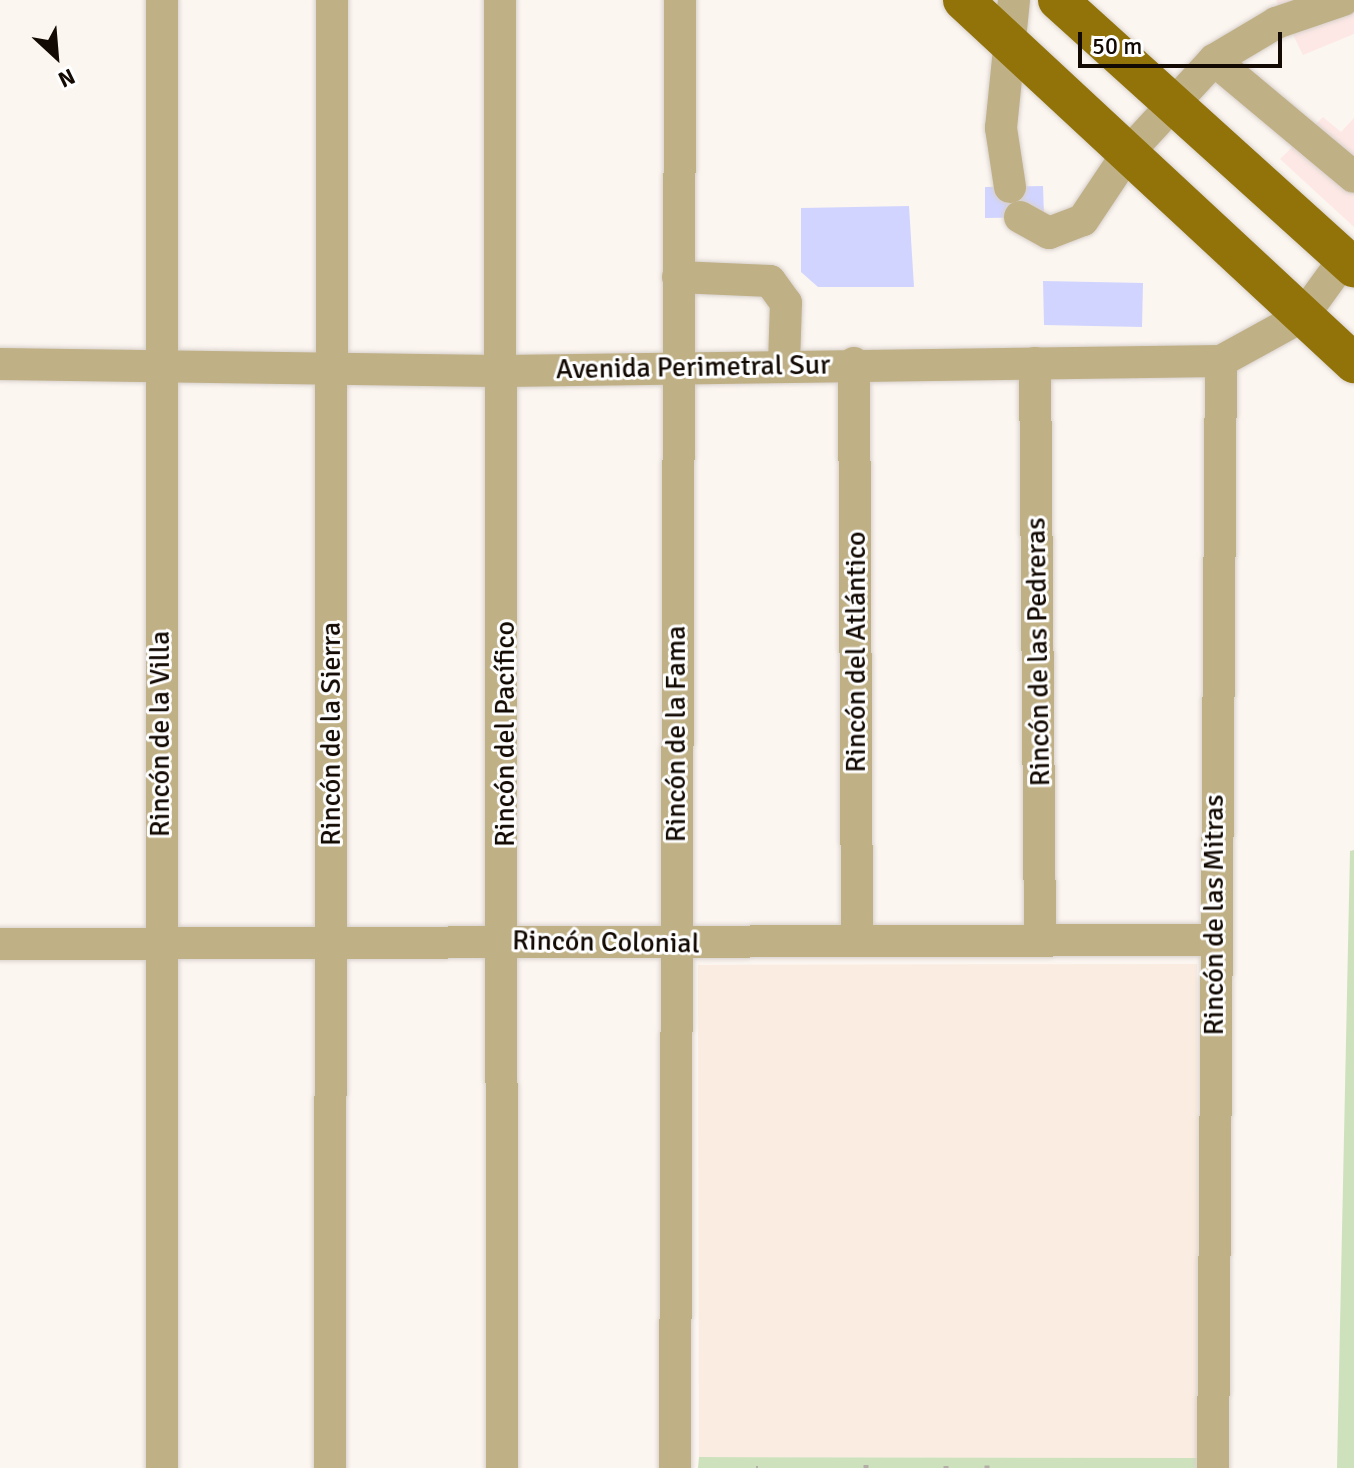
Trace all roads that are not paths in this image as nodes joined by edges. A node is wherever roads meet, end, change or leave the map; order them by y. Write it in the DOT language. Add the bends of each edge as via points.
graph roads {
  1 [pos="162,0"];
  2 [pos="332,0"];
  3 [pos="500,0"];
  4 [pos="680,0"];
  5 [pos="963,0"];
  6 [pos="1014,0"];
  7 [pos="1058,0"];
  8 [pos="1343,0"];
  9 [pos="1009,43"];
  10 [pos="1214,60"];
  11 [pos="1168,104"];
  12 [pos="1127,154"];
  13 [pos="1354,177"];
  14 [pos="1010,187"];
  15 [pos="1020,217"];
  16 [pos="1349,262"];
  17 [pos="678,277"];
  18 [pos="1303,316"];
  19 [pos="1221,361"];
  20 [pos="854,363"];
  21 [pos="1035,363"];
  22 [pos="1354,363"];
  23 [pos="0,364"];
  24 [pos="784,364"];
  25 [pos="158,365"];
  26 [pos="329,369"];
  27 [pos="677,370"];
  28 [pos="504,371"];
  29 [pos="1213,940"];
  30 [pos="161,941"];
  31 [pos="332,941"];
  32 [pos="505,941"];
  33 [pos="857,941"];
  34 [pos="1040,941"];
  35 [pos="0,944"];
  36 [pos="675,945"];
  37 [pos="162,1468"];
  38 [pos="330,1468"];
  39 [pos="502,1468"];
  40 [pos="675,1468"];
  41 [pos="1213,1468"];
  1 -- 25 [label="street, Rincón de la Villa"];
  2 -- 26 [label="street, Rincón de la Sierra"];
  3 -- 28 [label="street, Rincón del Pacífico"];
  4 -- 17 [label="street, Rincón de la Fama"];
  5 -- 9 [label="main road"];
  6 -- 9 [label="street"];
  7 -- 11 [label="main road"];
  8 -- 10 [label="street" via="1276,23"];
  9 -- 12 [label="main road"];
  9 -- 14 [label="street" via="1001,128"];
  10 -- 11 [label="street"];
  10 -- 13 [label="street"];
  11 -- 12 [label="street"];
  11 -- 16 [label="main road"];
  12 -- 15 [label="street" via="1083,220 1049,233"];
  12 -- 18 [label="main road"];
  16 -- 18 [label="street, Avenida Perimetral Sur"];
  17 -- 24 [label="street" via="770,281 786,303"];
  17 -- 27 [label="street, Rincón de la Fama"];
  18 -- 19 [label="street, Avenida Perimetral Sur"];
  18 -- 22 [label="main road"];
  19 -- 21 [label="street, Avenida Perimetral Sur"];
  19 -- 29 [label="street, Rincón de las Mitras"];
  20 -- 21 [label="street, Avenida Perimetral Sur"];
  20 -- 24 [label="street, Avenida Perimetral Sur"];
  20 -- 33 [label="street, Rincón del Atlántico"];
  21 -- 34 [label="street, Rincón de las Pedreras"];
  23 -- 25 [label="street, Avenida Perimetral Sur"];
  24 -- 27 [label="street, Avenida Perimetral Sur"];
  25 -- 26 [label="street, Avenida Perimetral Sur"];
  25 -- 30 [label="street, Rincón de la Villa"];
  26 -- 28 [label="street, Avenida Perimetral Sur"];
  26 -- 31 [label="street, Rincón de la Sierra"];
  27 -- 28 [label="street, Avenida Perimetral Sur"];
  27 -- 36 [label="street, Rincón de la Fama"];
  28 -- 32 [label="street, Rincón del Pacífico"];
  29 -- 34 [label="street, Rincón Colonial"];
  29 -- 41 [label="street, Rincón de las Mitras"];
  30 -- 31 [label="street, Rincón Colonial"];
  30 -- 35 [label="street, Rincón Colonial"];
  30 -- 37 [label="street, Rincón de la Villa"];
  31 -- 32 [label="street, Rincón Colonial"];
  31 -- 38 [label="street, Rincón de la Sierra"];
  32 -- 36 [label="street, Rincón Colonial"];
  32 -- 39 [label="street, Rincón del Pacífico"];
  33 -- 34 [label="street, Rincón Colonial"];
  33 -- 36 [label="street, Rincón Colonial"];
  36 -- 40 [label="street, Rincón de la Fama"];
}
